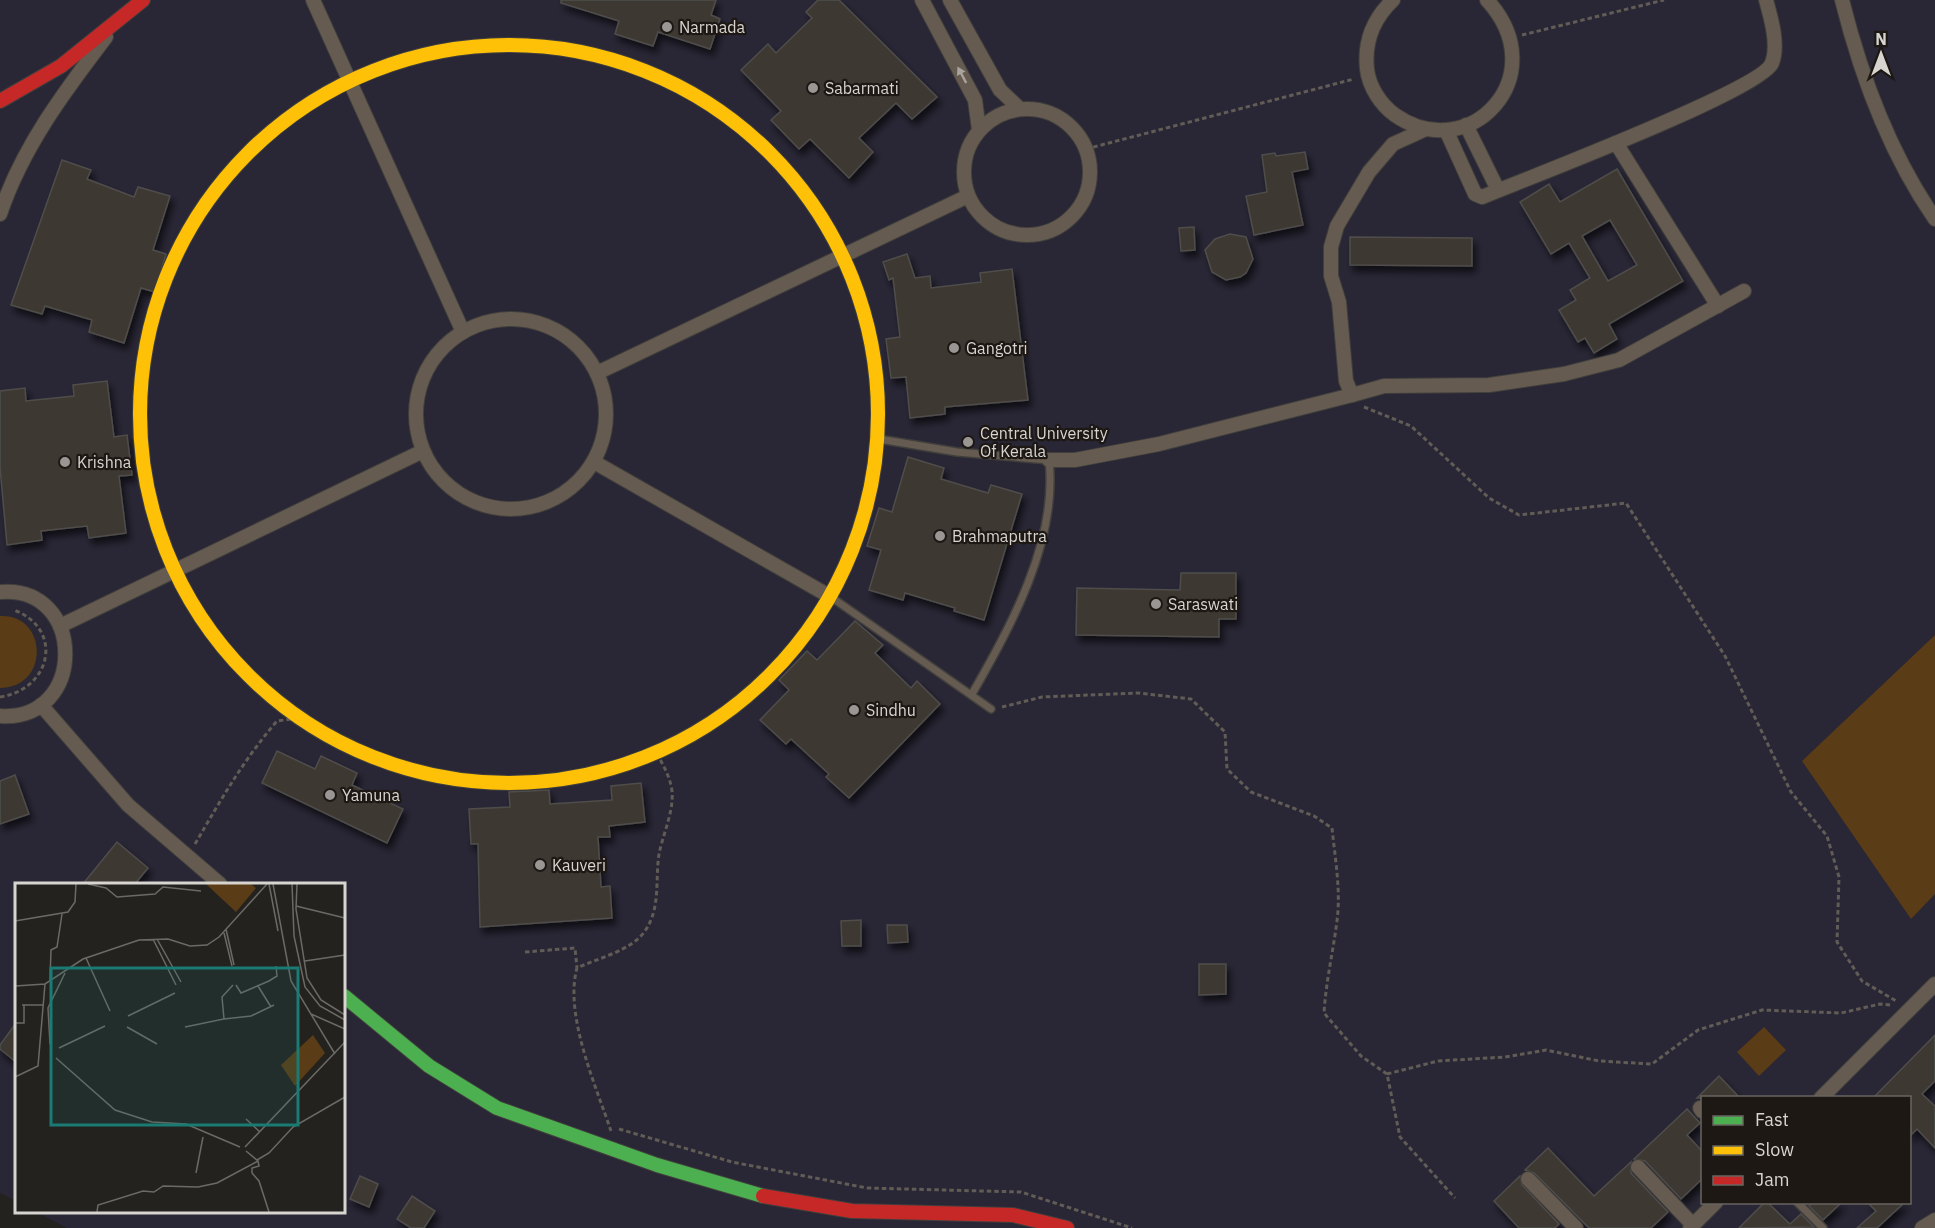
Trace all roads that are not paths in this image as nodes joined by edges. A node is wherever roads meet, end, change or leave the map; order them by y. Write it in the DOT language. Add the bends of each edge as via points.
graph roads {
  1 [pos="143,0"];
  2 [pos="313,0"];
  3 [pos="922,0"];
  4 [pos="950,0"];
  5 [pos="1393,0"];
  6 [pos="1487,0"];
  7 [pos="1766,0"];
  8 [pos="1842,0"];
  9 [pos="119,20"];
  10 [pos="350,82"];
  11 [pos="0,101"];
  12 [pos="1019,108"];
  13 [pos="1466,125"];
  14 [pos="1426,129"];
  15 [pos="979,130"];
  16 [pos="1446,130"];
  17 [pos="1616,143"];
  18 [pos="1498,190"];
  19 [pos="968,196"];
  20 [pos="0,214"];
  21 [pos="1935,219"];
  22 [pos="844,256"];
  23 [pos="1744,291"];
  24 [pos="1718,306"];
  25 [pos="463,332"];
  26 [pos="597,373"];
  27 [pos="1346,396"];
  28 [pos="879,439"];
  29 [pos="423,451"];
  30 [pos="1049,460"];
  31 [pos="594,462"];
  32 [pos="174,572"];
  33 [pos="0,592"];
  34 [pos="831,597"];
  35 [pos="60,626"];
  36 [pos="972,694"];
  37 [pos="41,705"];
  38 [pos="992,709"];
  39 [pos="0,716"];
  40 [pos="218,883"];
  41 [pos="1935,984"];
  42 [pos="345,997"];
  43 [pos="1823,1096"];
  44 [pos="1638,1167"];
  45 [pos="1528,1179"];
  46 [pos="1715,1204"];
  47 [pos="1798,1204"];
  48 [pos="1935,1220"];
  49 [pos="1692,1226"];
  50 [pos="1067,1228"];
  51 [pos="1576,1228"];
  52 [pos="1823,1228"];
  53 [pos="1922,1228"];
  1 -- 9 [label="street"];
  2 -- 10 [label="street"];
  15 -- 3 [label="street, one-way" via="975,100"];
  4 -- 12 [label="street" via="1000,90"];
  5 -- 14 [label="street" via="1380,12 1370,32 1368,76 1389,110"];
  6 -- 13 [label="street" via="1502,16 1512,37 1514,60 1509,83 1499,101 1484,116"];
  7 -- 17 [label="street" via="1774,50 1771,64 1761,75"];
  8 -- 21 [label="street" via="1874,101 1898,154"];
  9 -- 11 [label="street" via="61,66"];
  9 -- 20 [label="street" via="33,142 12,179"];
  10 -- 22 [label="street" via="414,58 481,47 550,48 584,53 638,69 710,104 764,146 809,197"];
  10 -- 25 [label="street"];
  10 -- 32 [label="street" via="299,110 234,168 193,222 160,291 142,366 139,433 151,509"];
  12 -- 15 [label="street" via="990,120"];
  12 -- 19 [label="street" via="1051,114 1078,134 1090,167 1083,201 1058,227 1024,235 990,224"];
  13 -- 16 [label="street"];
  13 -- 18 [label="street"];
  14 -- 16 [label="street"];
  14 -- 27 [label="street" via="1393,144 1369,172 1337,226 1331,276 1339,302"];
  15 -- 19 [label="street" via="964,161"];
  16 -- 18 [label="street" via="1475,194 1482,197"];
  17 -- 18 [label="street"];
  17 -- 24 [label="street"];
  19 -- 22 [label="street"];
  22 -- 26 [label="street"];
  22 -- 28 [label="street" via="859,291 873,345 880,401"];
  23 -- 24 [label="street"];
  24 -- 27 [label="street" via="1619,360 1564,374 1489,385 1383,386"];
  25 -- 26 [label="street" via="487,322 513,319 539,323 563,334 583,351"];
  25 -- 29 [label="street" via="436,356 417,397 416,425"];
  26 -- 31 [label="street" via="605,395 607,418"];
  27 -- 30 [label="street" via="1159,444 1075,460"];
  28 -- 30 [label="lane" via="957,452"];
  28 -- 34 [label="street" via="869,504"];
  29 -- 31 [label="street" via="436,474 456,492 479,504 505,509 531,507 556,498 578,482"];
  29 -- 32 [label="street"];
  30 -- 36 [label="lane" via="1046,516 1028,581 1000,648"];
  31 -- 34 [label="street"];
  32 -- 34 [label="street" via="207,628 227,653 299,718 348,745 399,766 473,781 520,782 585,775 656,752 709,725 757,689 798,646"];
  32 -- 35 [label="street"];
  33 -- 35 [label="street" via="30,596 48,608"];
  34 -- 36 [label="lane"];
  35 -- 37 [label="street" via="67,660 58,685"];
  36 -- 38 [label="lane"];
  37 -- 39 [label="street" via="26,713"];
  37 -- 40 [label="street" via="128,805"];
  41 -- 43 [label="street"];
  42 -- 50 [label="street" via="414,1055 483,1101 617,1152 711,1182 802,1204 867,1212 983,1210 1027,1216"];
  44 -- 49 [label="street"];
  45 -- 51 [label="street"];
  46 -- 49 [label="street"];
  47 -- 52 [label="lane"];
  48 -- 53 [label="street"];
}
